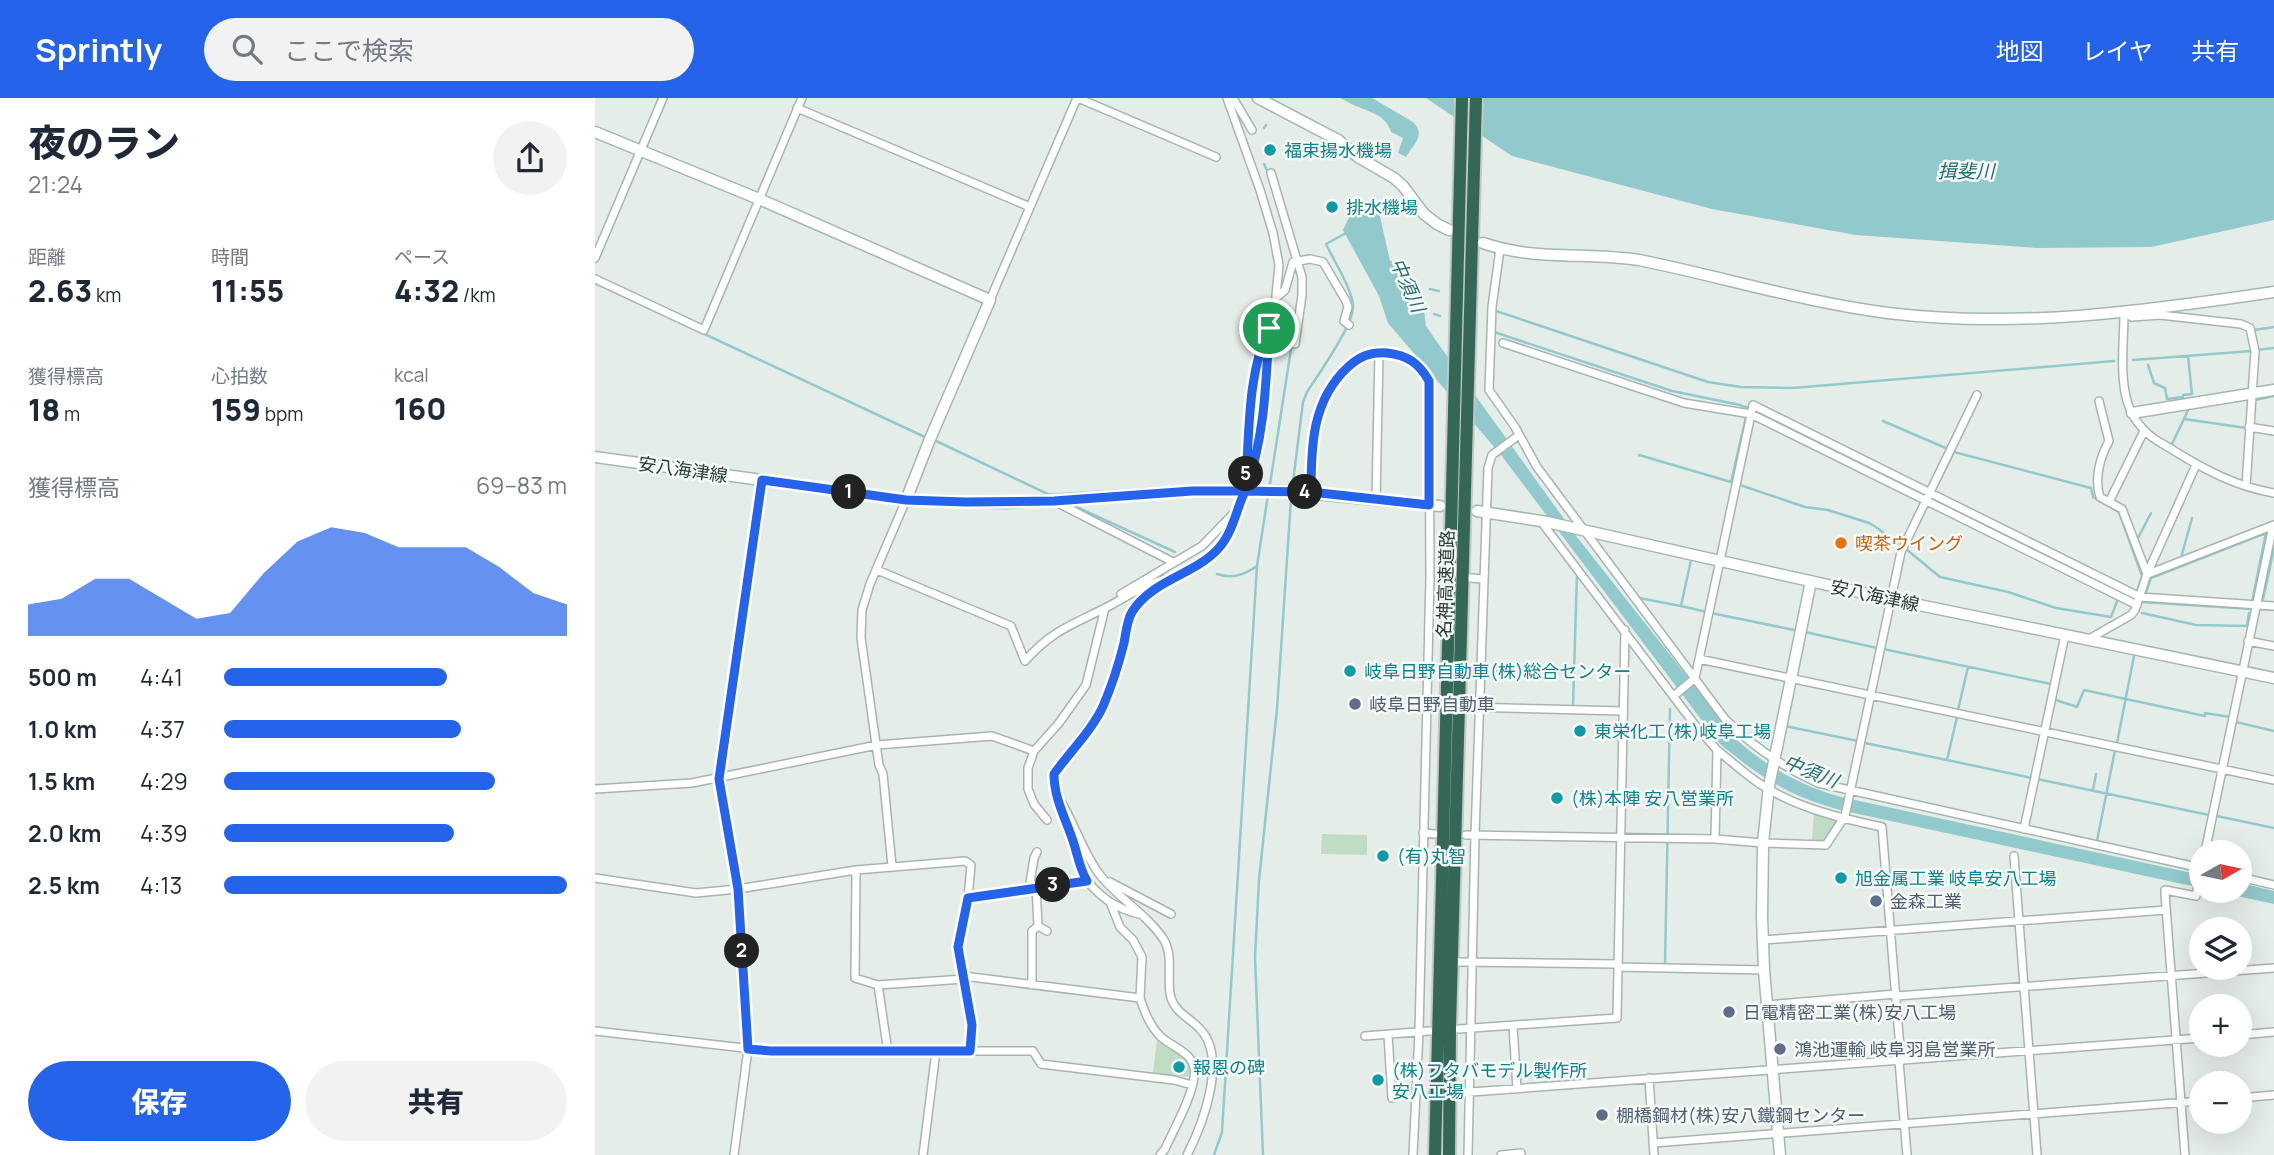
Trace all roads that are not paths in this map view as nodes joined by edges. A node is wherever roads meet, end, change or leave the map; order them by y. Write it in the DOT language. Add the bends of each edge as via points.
graph roads {
  1 [pos="663,98"];
  2 [pos="802,98"];
  3 [pos="1077,98"];
  4 [pos="1227,98"];
  5 [pos="1233,98"];
  6 [pos="1258,98"];
  7 [pos="1462,98"];
  8 [pos="1476,98"];
  9 [pos="797,108"];
  10 [pos="1252,130"];
  11 [pos="595,132"];
  12 [pos="641,151"];
  13 [pos="1216,157"];
  14 [pos="1271,173"];
  15 [pos="759,199"];
  16 [pos="1030,207"];
  17 [pos="1449,230"];
  18 [pos="1483,243"];
  19 [pos="1500,249"];
  20 [pos="595,258"];
  21 [pos="1298,260"];
  22 [pos="595,279"];
  23 [pos="2274,292"];
  24 [pos="1277,297"];
  25 [pos="991,300"];
  26 [pos="2124,313"];
  27 [pos="1349,325"];
  28 [pos="1269,328"];
  29 [pos="1503,343"];
  30 [pos="1295,344"];
  31 [pos="1379,353"];
  32 [pos="2274,390"];
  33 [pos="1976,395"];
  34 [pos="2251,395"];
  35 [pos="2099,401"];
  36 [pos="2132,413"];
  37 [pos="1751,414"];
  38 [pos="2249,427"];
  39 [pos="2144,431"];
  40 [pos="2274,431"];
  41 [pos="1517,436"];
  42 [pos="595,457"];
  43 [pos="2196,465"];
  44 [pos="762,480"];
  45 [pos="2246,486"];
  46 [pos="1245,491"];
  47 [pos="1311,492"];
  48 [pos="2274,493"];
  49 [pos="1928,497"];
  50 [pos="1376,499"];
  51 [pos="906,500"];
  52 [pos="1054,501"];
  53 [pos="2109,502"];
  54 [pos="1435,505"];
  55 [pos="1236,511"];
  56 [pos="1481,512"];
  57 [pos="1543,521"];
  58 [pos="2274,526"];
  59 [pos="1583,530"];
  60 [pos="1719,561"];
  61 [pos="1173,562"];
  62 [pos="877,570"];
  63 [pos="2147,574"];
  64 [pos="1174,577"];
  65 [pos="1430,577"];
  66 [pos="1442,578"];
  67 [pos="1471,578"];
  68 [pos="1483,579"];
  69 [pos="1811,581"];
  70 [pos="1891,598"];
  71 [pos="2139,601"];
  72 [pos="1113,604"];
  73 [pos="2256,605"];
  74 [pos="2274,606"];
  75 [pos="1105,608"];
  76 [pos="1625,631"];
  77 [pos="2065,635"];
  78 [pos="2089,639"];
  79 [pos="2248,641"];
  80 [pos="2274,646"];
  81 [pos="1699,659"];
  82 [pos="2243,671"];
  83 [pos="2274,678"];
  84 [pos="1791,679"];
  85 [pos="1695,680"];
  86 [pos="1676,694"];
  87 [pos="1870,696"];
  88 [pos="1427,706"];
  89 [pos="1438,706"];
  90 [pos="1467,707"];
  91 [pos="1479,707"];
  92 [pos="1623,711"];
  93 [pos="2044,731"];
  94 [pos="877,745"];
  95 [pos="1717,750"];
  96 [pos="1034,751"];
  97 [pos="1773,761"];
  98 [pos="2222,769"];
  99 [pos="719,779"];
  100 [pos="2274,780"];
  101 [pos="1769,787"];
  102 [pos="595,789"];
  103 [pos="1056,793"];
  104 [pos="1850,793"];
  105 [pos="1845,818"];
  106 [pos="1047,820"];
  107 [pos="2024,829"];
  108 [pos="1423,833"];
  109 [pos="1434,834"];
  110 [pos="1466,835"];
  111 [pos="1475,835"];
  112 [pos="1619,838"];
  113 [pos="1714,839"];
  114 [pos="2207,840"];
  115 [pos="1763,843"];
  116 [pos="1037,852"];
  117 [pos="2014,856"];
  118 [pos="892,866"];
  119 [pos="2189,866"];
  120 [pos="856,870"];
  121 [pos="1101,877"];
  122 [pos="595,878"];
  123 [pos="2252,880"];
  124 [pos="1087,881"];
  125 [pos="2274,885"];
  126 [pos="1033,888"];
  127 [pos="738,889"];
  128 [pos="2189,895"];
  129 [pos="968,898"];
  130 [pos="1110,902"];
  131 [pos="2166,910"];
  132 [pos="1171,914"];
  133 [pos="1143,915"];
  134 [pos="2019,921"];
  135 [pos="1038,926"];
  136 [pos="1047,931"];
  137 [pos="1891,931"];
  138 [pos="1763,940"];
  139 [pos="1421,959"];
  140 [pos="1430,960"];
  141 [pos="1459,962"];
  142 [pos="1472,963"];
  143 [pos="1617,966"];
  144 [pos="2274,968"];
  145 [pos="1764,970"];
  146 [pos="2171,976"];
  147 [pos="964,978"];
  148 [pos="879,985"];
  149 [pos="1032,985"];
  150 [pos="2025,987"];
  151 [pos="1896,995"];
  152 [pos="1140,999"];
  153 [pos="1767,1005"];
  154 [pos="1513,1026"];
  155 [pos="1459,1029"];
  156 [pos="1471,1029"];
  157 [pos="595,1031"];
  158 [pos="1429,1031"];
  159 [pos="1419,1032"];
  160 [pos="2274,1032"];
  161 [pos="1388,1034"];
  162 [pos="2252,1034"];
  163 [pos="1365,1036"];
  164 [pos="2189,1039"];
  165 [pos="2176,1040"];
  166 [pos="748,1049"];
  167 [pos="936,1051"];
  168 [pos="970,1051"];
  169 [pos="888,1052"];
  170 [pos="2029,1052"];
  171 [pos="1900,1061"];
  172 [pos="1772,1069"];
  173 [pos="1649,1078"];
  174 [pos="1192,1085"];
  175 [pos="1517,1089"];
  176 [pos="1457,1093"];
  177 [pos="1469,1093"];
  178 [pos="1427,1095"];
  179 [pos="2274,1095"];
  180 [pos="1417,1096"];
  181 [pos="2252,1097"];
  182 [pos="1392,1098"];
  183 [pos="2189,1102"];
  184 [pos="2181,1103"];
  185 [pos="2034,1115"];
  186 [pos="1903,1125"];
  187 [pos="1778,1134"];
  188 [pos="1653,1143"];
  189 [pos="1521,1153"];
  190 [pos="734,1155"];
  191 [pos="923,1155"];
  192 [pos="1160,1155"];
  193 [pos="1187,1155"];
  194 [pos="1413,1155"];
  195 [pos="1434,1155"];
  196 [pos="1449,1155"];
  197 [pos="1468,1155"];
  198 [pos="1501,1155"];
  199 [pos="1654,1155"];
  200 [pos="1780,1155"];
  201 [pos="1906,1155"];
  202 [pos="2037,1155"];
  203 [pos="2185,1155"];
  1 -- 12 [label="street"];
  2 -- 9 [label="street"];
  3 -- 13 [label="street"];
  3 -- 16 [label="street"];
  4 -- 24 [label="street" via="1273,233 1279,265"];
  5 -- 10 [label="street"];
  6 -- 17 [label="street" via="1394,178 1424,214"];
  7 -- 195 [label="highway, 名神高速道路"];
  8 -- 196 [label="highway, 名神高速道路"];
  9 -- 15 [label="street"];
  9 -- 16 [label="street"];
  11 -- 12 [label="street"];
  12 -- 15 [label="street"];
  12 -- 20 [label="street"];
  14 -- 21 [label="street"];
  15 -- 22 [label="street" via="704,330"];
  15 -- 25 [label="street"];
  16 -- 25 [label="street"];
  18 -- 19 [label="street"];
  19 -- 26 [label="street" via="1622,257 1833,305 1902,314 2011,320"];
  19 -- 41 [label="street" via="1489,390"];
  21 -- 24 [label="street" via="1291,265 1285,290"];
  21 -- 27 [label="street" via="1323,261 1346,301 1344,321"];
  21 -- 30 [label="street" via="1302,295"];
  23 -- 26 [label="street"];
  24 -- 28 [label="street"];
  25 -- 51 [label="street"];
  26 -- 34 [label="street" via="2250,328 2255,351"];
  26 -- 36 [label="street" via="2124,379"];
  28 -- 46 [label="street" via="1264,420"];
  28 -- 46 [label="street" via="1253,377"];
  29 -- 37 [label="street" via="1684,403"];
  31 -- 47 [label="street" via="1358,358 1326,394 1318,412"];
  31 -- 50 [label="street"];
  31 -- 54 [label="street" via="1406,357 1429,381"];
  32 -- 34 [label="street"];
  33 -- 49 [label="street"];
  34 -- 36 [label="street"];
  34 -- 38 [label="street"];
  35 -- 53 [label="street" via="2109,441 2101,455 2097,488 2100,497"];
  36 -- 39 [label="street"];
  37 -- 49 [label="street" via="1753,405"];
  37 -- 60 [label="street"];
  38 -- 40 [label="street"];
  38 -- 45 [label="street"];
  39 -- 43 [label="street"];
  39 -- 53 [label="street"];
  41 -- 56 [label="street" via="1492,455"];
  41 -- 59 [label="street"];
  42 -- 44 [label="street, 安八海津線"];
  43 -- 45 [label="street"];
  43 -- 63 [label="street"];
  44 -- 51 [label="street, 安八海津線"];
  44 -- 99 [label="street"];
  45 -- 48 [label="street"];
  46 -- 47 [label="street, 安八海津線"];
  46 -- 52 [label="street, 安八海津線"];
  46 -- 55 [label="street"];
  47 -- 50 [label="street, 安八海津線"];
  49 -- 70 [label="street" via="1901,552"];
  49 -- 71 [label="street"];
  50 -- 54 [label="street, 安八海津線"];
  51 -- 52 [label="street, 安八海津線"];
  51 -- 62 [label="street"];
  52 -- 61 [label="street"];
  53 -- 63 [label="street" via="2122,509"];
  54 -- 65 [label="street"];
  55 -- 61 [label="street" via="1202,546"];
  55 -- 64 [label="street" via="1230,534 1219,548 1197,567"];
  56 -- 57 [label="street, 安八海津線"];
  56 -- 68 [label="street"];
  57 -- 59 [label="street, 安八海津線"];
  57 -- 76 [label="street"];
  58 -- 63 [label="street"];
  58 -- 73 [label="street"];
  59 -- 60 [label="street, 安八海津線"];
  59 -- 85 [label="street"];
  60 -- 69 [label="street, 安八海津線"];
  60 -- 81 [label="street"];
  61 -- 72 [label="street" via="1128,588"];
  62 -- 75 [label="street" via="1011,626 1025,661 1050,636"];
  62 -- 94 [label="street" via="862,610 861,638"];
  63 -- 71 [label="street"];
  64 -- 72 [label="street" via="1139,588"];
  64 -- 103 [label="street" via="1131,612 1103,706 1054,774"];
  65 -- 66 [label="street"];
  65 -- 88 [label="street"];
  67 -- 68 [label="street"];
  68 -- 91 [label="street"];
  69 -- 70 [label="street, 安八海津線"];
  69 -- 84 [label="street"];
  70 -- 77 [label="street, 安八海津線"];
  70 -- 87 [label="street"];
  71 -- 73 [label="street"];
  71 -- 78 [label="street" via="2130,615"];
  72 -- 75 [label="street"];
  73 -- 74 [label="street"];
  73 -- 79 [label="street"];
  75 -- 96 [label="street" via="1086,685"];
  76 -- 92 [label="street"];
  76 -- 95 [label="street"];
  77 -- 78 [label="street, 安八海津線"];
  77 -- 93 [label="street"];
  78 -- 82 [label="street, 安八海津線"];
  79 -- 80 [label="street"];
  79 -- 82 [label="street"];
  81 -- 84 [label="street"];
  81 -- 85 [label="street"];
  82 -- 83 [label="street, 安八海津線"];
  82 -- 98 [label="street"];
  84 -- 87 [label="street"];
  84 -- 97 [label="street"];
  85 -- 86 [label="street"];
  85 -- 97 [label="street" via="1725,719"];
  87 -- 93 [label="street"];
  87 -- 104 [label="street"];
  88 -- 89 [label="street"];
  88 -- 108 [label="street"];
  90 -- 91 [label="street"];
  91 -- 92 [label="street"];
  91 -- 111 [label="street"];
  92 -- 112 [label="street"];
  93 -- 98 [label="street"];
  93 -- 107 [label="street"];
  94 -- 96 [label="street" via="992,736"];
  94 -- 99 [label="street"];
  94 -- 118 [label="street"];
  95 -- 101 [label="street"];
  95 -- 113 [label="street"];
  96 -- 106 [label="street" via="1028,789"];
  97 -- 101 [label="street"];
  97 -- 104 [label="street"];
  98 -- 100 [label="street"];
  98 -- 114 [label="street"];
  99 -- 102 [label="street"];
  99 -- 127 [label="street"];
  101 -- 105 [label="street" via="1797,804"];
  101 -- 115 [label="street"];
  103 -- 121 [label="street"];
  103 -- 124 [label="street"];
  104 -- 105 [label="street"];
  104 -- 107 [label="street"];
  105 -- 115 [label="street" via="1826,845"];
  105 -- 137 [label="street" via="1882,827"];
  107 -- 119 [label="street"];
  108 -- 109 [label="street"];
  108 -- 139 [label="street"];
  110 -- 111 [label="street"];
  111 -- 112 [label="street"];
  111 -- 142 [label="street"];
  112 -- 113 [label="street"];
  112 -- 143 [label="street"];
  113 -- 115 [label="street"];
  115 -- 138 [label="street"];
  116 -- 126 [label="street"];
  117 -- 134 [label="street"];
  118 -- 120 [label="street"];
  118 -- 129 [label="street" via="965,861 971,865"];
  120 -- 127 [label="street"];
  120 -- 148 [label="street" via="855,978"];
  121 -- 132 [label="street"];
  121 -- 133 [label="street"];
  122 -- 127 [label="street" via="696,893"];
  123 -- 125 [label="street"];
  124 -- 126 [label="street"];
  124 -- 130 [label="street"];
  126 -- 129 [label="street"];
  126 -- 135 [label="street"];
  127 -- 166 [label="street"];
  128 -- 131 [label="street" via="2165,890"];
  129 -- 147 [label="street" via="958,947"];
  130 -- 133 [label="street"];
  130 -- 152 [label="street" via="1120,927 1142,957"];
  131 -- 134 [label="street"];
  131 -- 146 [label="street"];
  133 -- 193 [label="street" via="1165,942 1175,1008 1201,1029 1212,1052 1207,1106"];
  134 -- 137 [label="street"];
  134 -- 150 [label="street"];
  135 -- 136 [label="street"];
  135 -- 149 [label="street" via="1032,931"];
  137 -- 138 [label="street"];
  137 -- 151 [label="street"];
  138 -- 145 [label="street"];
  139 -- 140 [label="street"];
  139 -- 159 [label="street"];
  141 -- 142 [label="street"];
  142 -- 143 [label="street"];
  142 -- 156 [label="street"];
  143 -- 145 [label="street"];
  143 -- 154 [label="street" via="1617,1018"];
  144 -- 146 [label="street"];
  145 -- 153 [label="street"];
  146 -- 150 [label="street"];
  146 -- 165 [label="street"];
  147 -- 148 [label="street"];
  147 -- 149 [label="street"];
  147 -- 168 [label="street" via="972,1025"];
  148 -- 169 [label="street"];
  149 -- 152 [label="street"];
  150 -- 151 [label="street"];
  150 -- 170 [label="street"];
  151 -- 153 [label="street"];
  151 -- 171 [label="street"];
  152 -- 174 [label="street" via="1148,1021 1161,1037 1193,1061"];
  153 -- 172 [label="street"];
  154 -- 156 [label="street"];
  154 -- 175 [label="street"];
  155 -- 156 [label="street"];
  156 -- 177 [label="street"];
  157 -- 166 [label="street"];
  158 -- 159 [label="street"];
  159 -- 161 [label="street"];
  159 -- 180 [label="street"];
  160 -- 162 [label="street"];
  161 -- 163 [label="street"];
  161 -- 182 [label="street"];
  164 -- 165 [label="street"];
  165 -- 170 [label="street"];
  165 -- 184 [label="street"];
  166 -- 169 [label="street"];
  166 -- 190 [label="street"];
  167 -- 168 [label="street"];
  167 -- 169 [label="street"];
  167 -- 191 [label="street"];
  168 -- 174 [label="street" via="1033,1051 1041,1064"];
  170 -- 171 [label="street"];
  170 -- 185 [label="street"];
  171 -- 172 [label="street"];
  171 -- 186 [label="street"];
  172 -- 173 [label="street"];
  172 -- 187 [label="street"];
  173 -- 175 [label="street"];
  173 -- 188 [label="street"];
  174 -- 192 [label="street"];
  175 -- 177 [label="street"];
  176 -- 177 [label="street"];
  177 -- 197 [label="street"];
  178 -- 180 [label="street"];
  179 -- 181 [label="street"];
  180 -- 194 [label="street"];
  183 -- 184 [label="street"];
  184 -- 185 [label="street"];
  184 -- 203 [label="street"];
  185 -- 186 [label="street"];
  185 -- 202 [label="street"];
  186 -- 187 [label="street"];
  186 -- 201 [label="street"];
  187 -- 188 [label="street"];
  187 -- 200 [label="street"];
  188 -- 199 [label="street"];
  189 -- 198 [label="street"];
}
